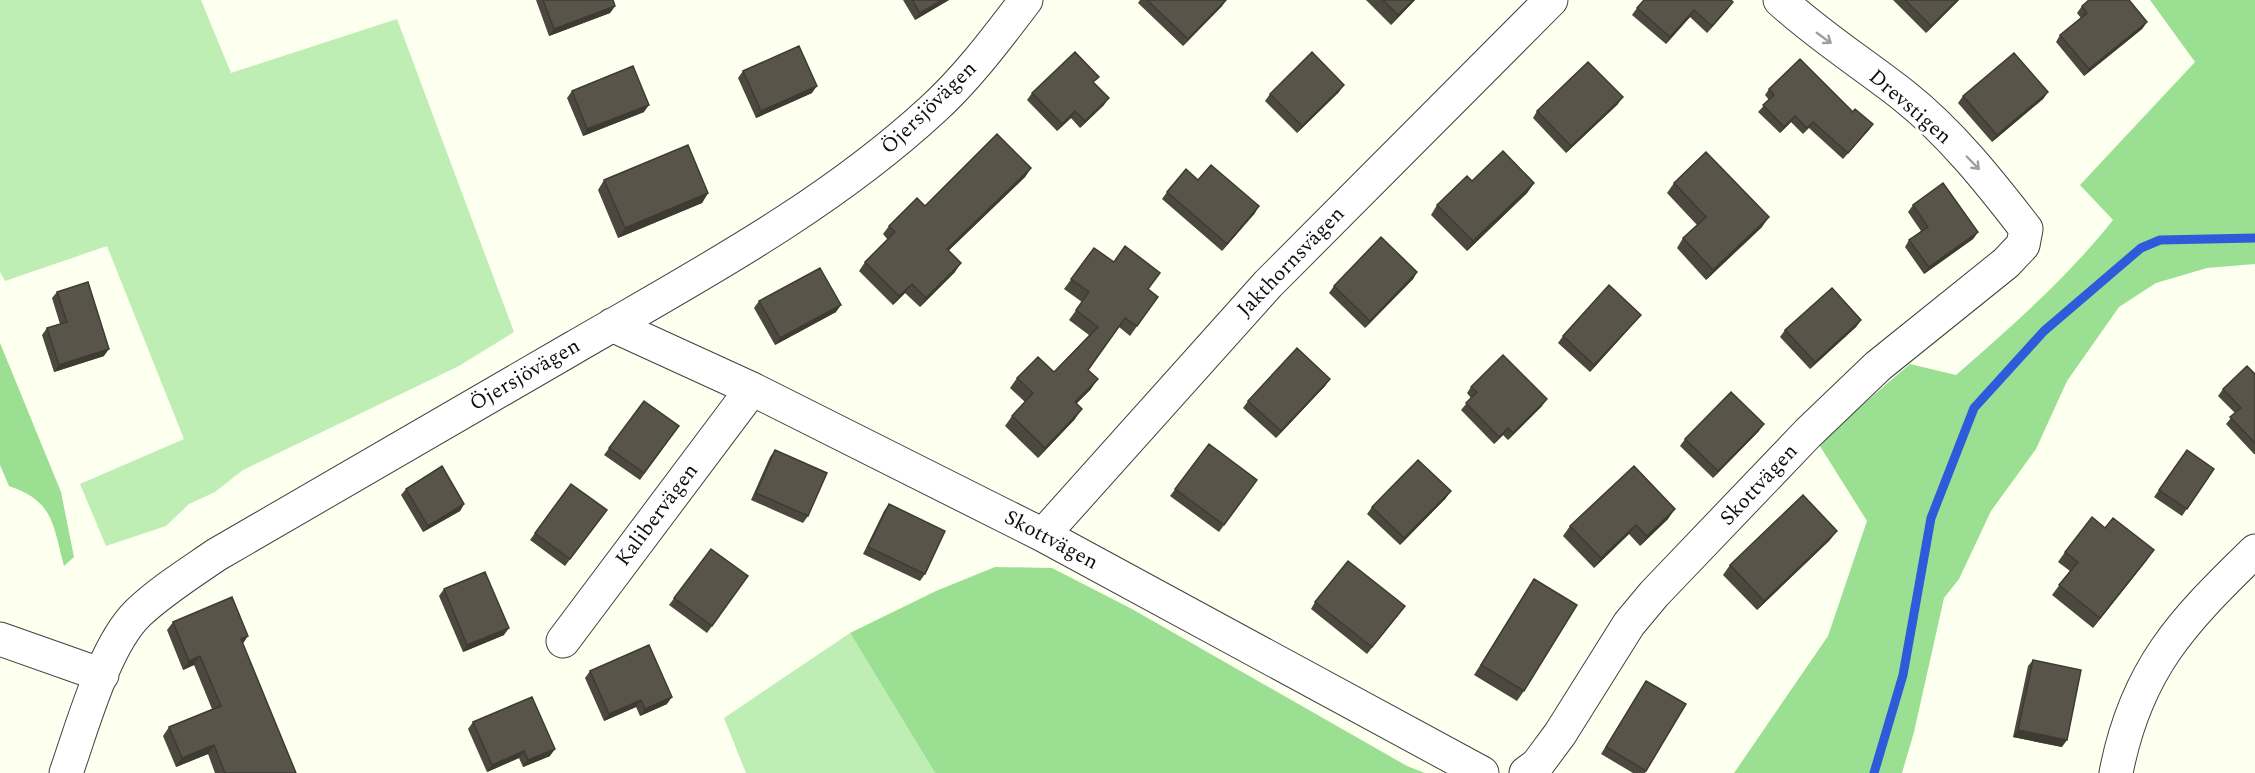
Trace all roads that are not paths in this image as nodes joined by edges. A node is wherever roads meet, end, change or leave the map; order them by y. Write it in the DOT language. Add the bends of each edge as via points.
graph roads {
  1 [pos="1026,0"];
  2 [pos="1551,0"];
  3 [pos="1780,0"];
  4 [pos="2026,229"];
  5 [pos="612,325"];
  6 [pos="752,389"];
  7 [pos="1043,535"];
  8 [pos="2255,551"];
  9 [pos="0,639"];
  10 [pos="563,641"];
  11 [pos="102,675"];
  12 [pos="66,773"];
  13 [pos="1482,773"];
  14 [pos="1526,773"];
  15 [pos="2116,773"];
  1 -- 5 [label="street, Öjersjövägen" via="981,59 934,108 882,153 811,206"];
  2 -- 7 [label="street, Jakthornsvägen" via="1268,284"];
  3 -- 4 [label="street, Drevstigen, one-way" via="1808,26 1924,113 1987,178"];
  4 -- 14 [label="street, Skottvägen" via="2023,245 2006,263 1878,366 1654,594 1629,624 1560,734 1537,765"];
  5 -- 6 [label="street, Skottvägen"];
  5 -- 11 [label="street, Öjersjövägen" via="216,555 136,614"];
  6 -- 7 [label="street, Skottvägen"];
  6 -- 10 [label="street, Kalibervägen"];
  7 -- 13 [label="street, Skottvägen"];
  8 -- 15 [label="street" via="2170,640 2145,681 2131,715"];
  9 -- 11 [label="street"];
  11 -- 12 [label="street, Öjersjövägen"];
}
